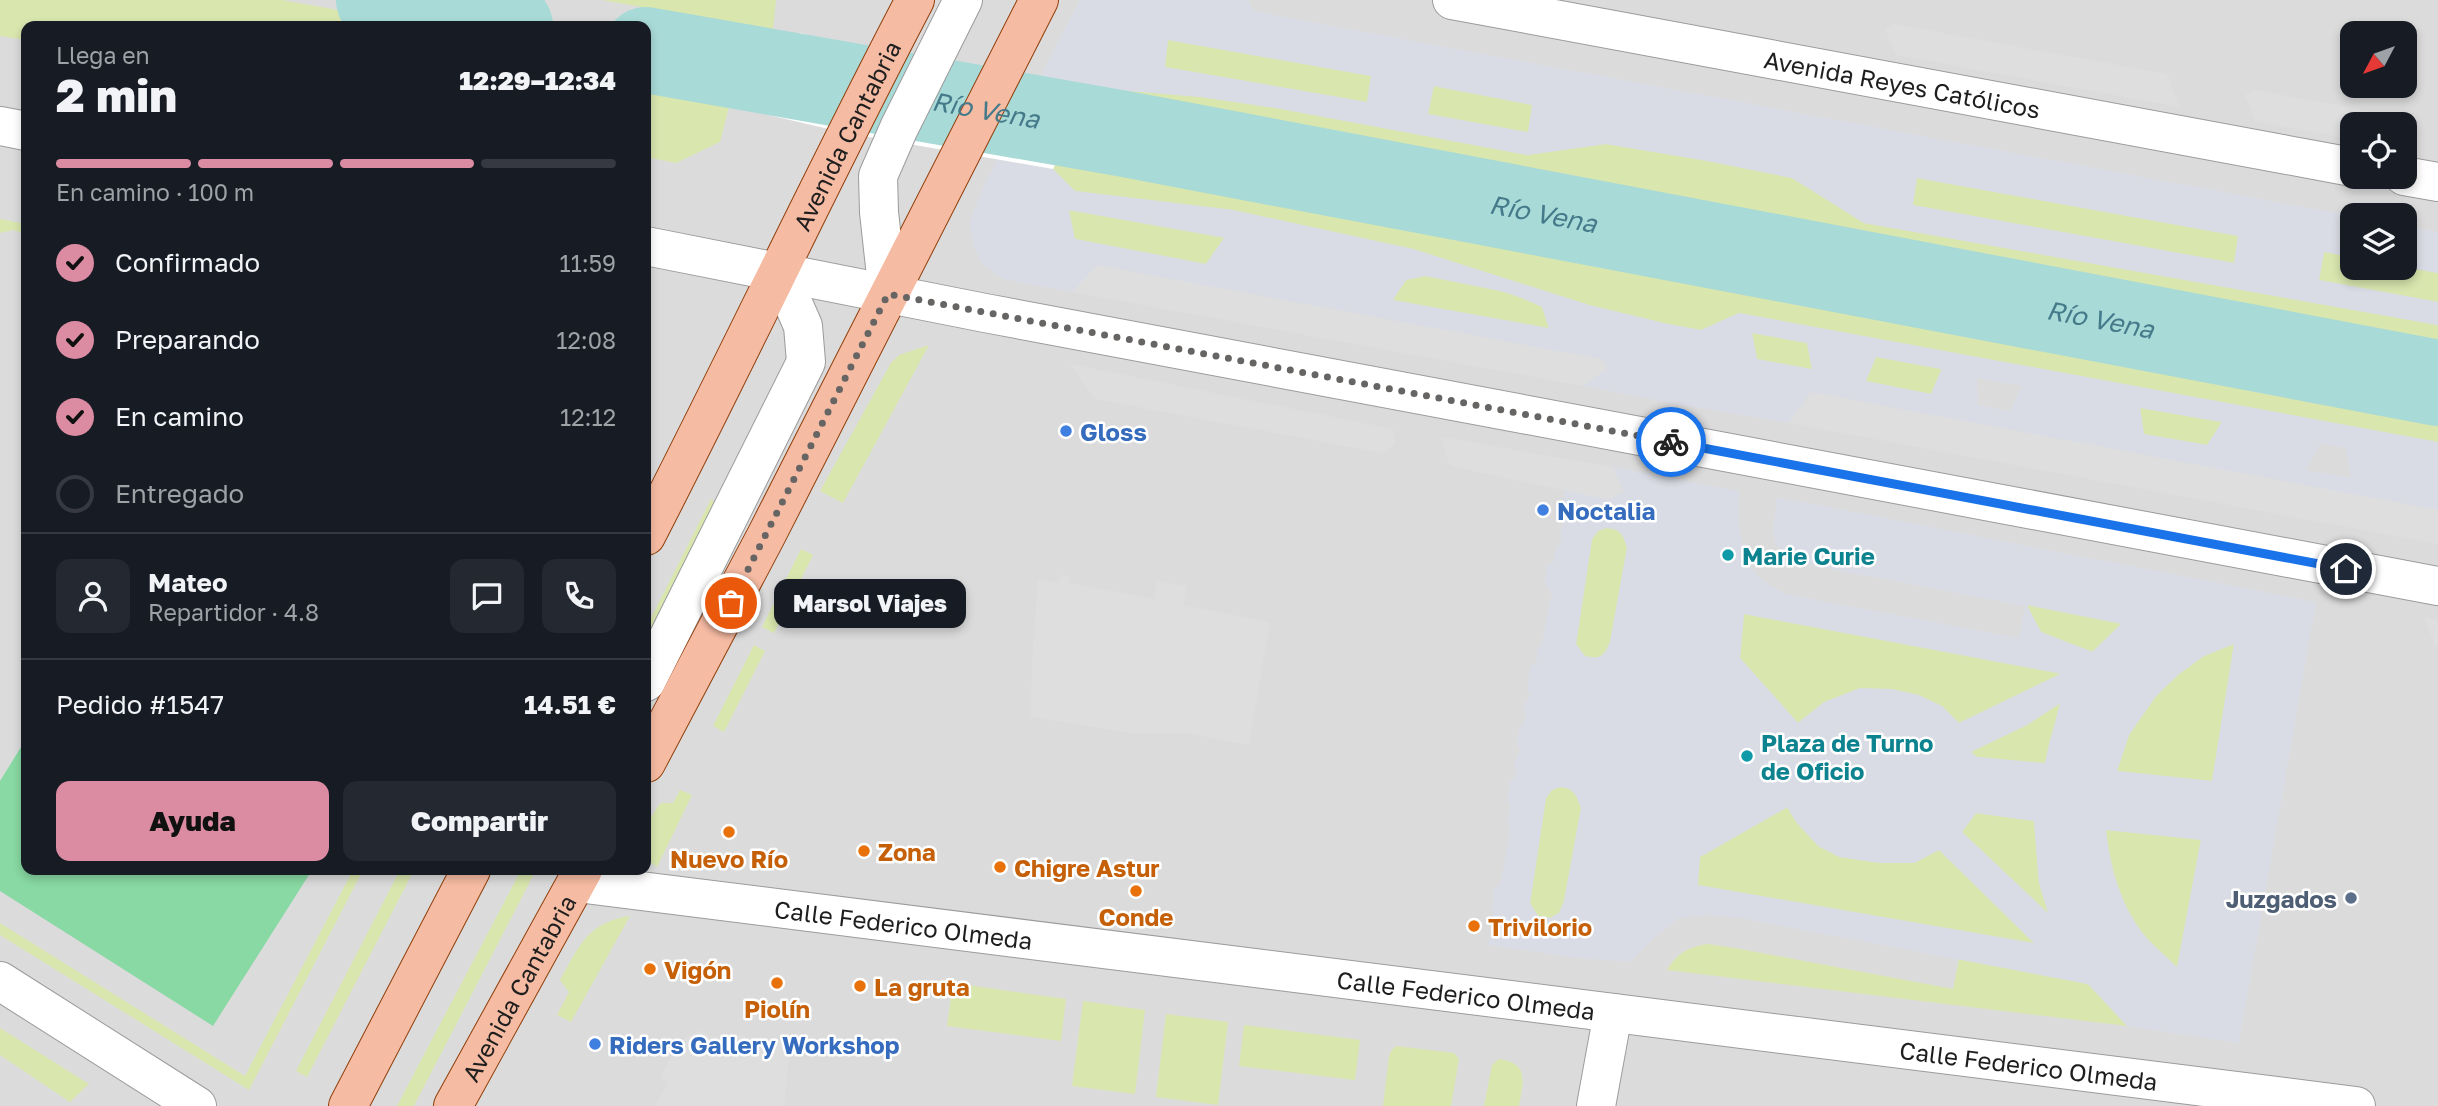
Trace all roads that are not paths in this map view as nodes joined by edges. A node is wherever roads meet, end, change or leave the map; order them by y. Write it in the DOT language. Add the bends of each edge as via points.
graph roads {
  1 [pos="915,0"];
  2 [pos="962,0"];
  3 [pos="1039,0"];
  4 [pos="1452,0"];
  5 [pos="0,127"];
  6 [pos="21,130"];
  7 [pos="2340,165"];
  8 [pos="2417,178"];
  9 [pos="2438,182"];
  10 [pos="651,247"];
  11 [pos="779,271"];
  12 [pos="888,294"];
  13 [pos="651,526"];
  14 [pos="2438,586"];
  15 [pos="651,672"];
  16 [pos="651,754"];
  17 [pos="468,875"];
  18 [pos="580,876"];
  19 [pos="0,981"];
  20 [pos="1613,1013"];
  21 [pos="197,1106"];
  22 [pos="348,1106"];
  23 [pos="453,1106"];
  24 [pos="1596,1106"];
  25 [pos="2356,1106"];
  1 -- 11 [label="main road, Avenida Cantabria"];
  2 -- 12 [label="street, Avenida Cantabria" via="878,176"];
  3 -- 12 [label="main road"];
  4 -- 7 [label="street, Avenida Reyes Católicos"];
  5 -- 6 [label="street"];
  8 -- 9 [label="street"];
  10 -- 11 [label="street"];
  11 -- 12 [label="street"];
  11 -- 13 [label="main road, Avenida Cantabria"];
  11 -- 15 [label="street" via="803,326 806,362"];
  12 -- 14 [label="street"];
  12 -- 16 [label="main road"];
  17 -- 22 [label="main road"];
  18 -- 20 [label="street, Calle Federico Olmeda"];
  18 -- 23 [label="main road, Avenida Cantabria"];
  19 -- 21 [label="street"];
  20 -- 24 [label="street"];
  20 -- 25 [label="street, Calle Federico Olmeda"];
}
